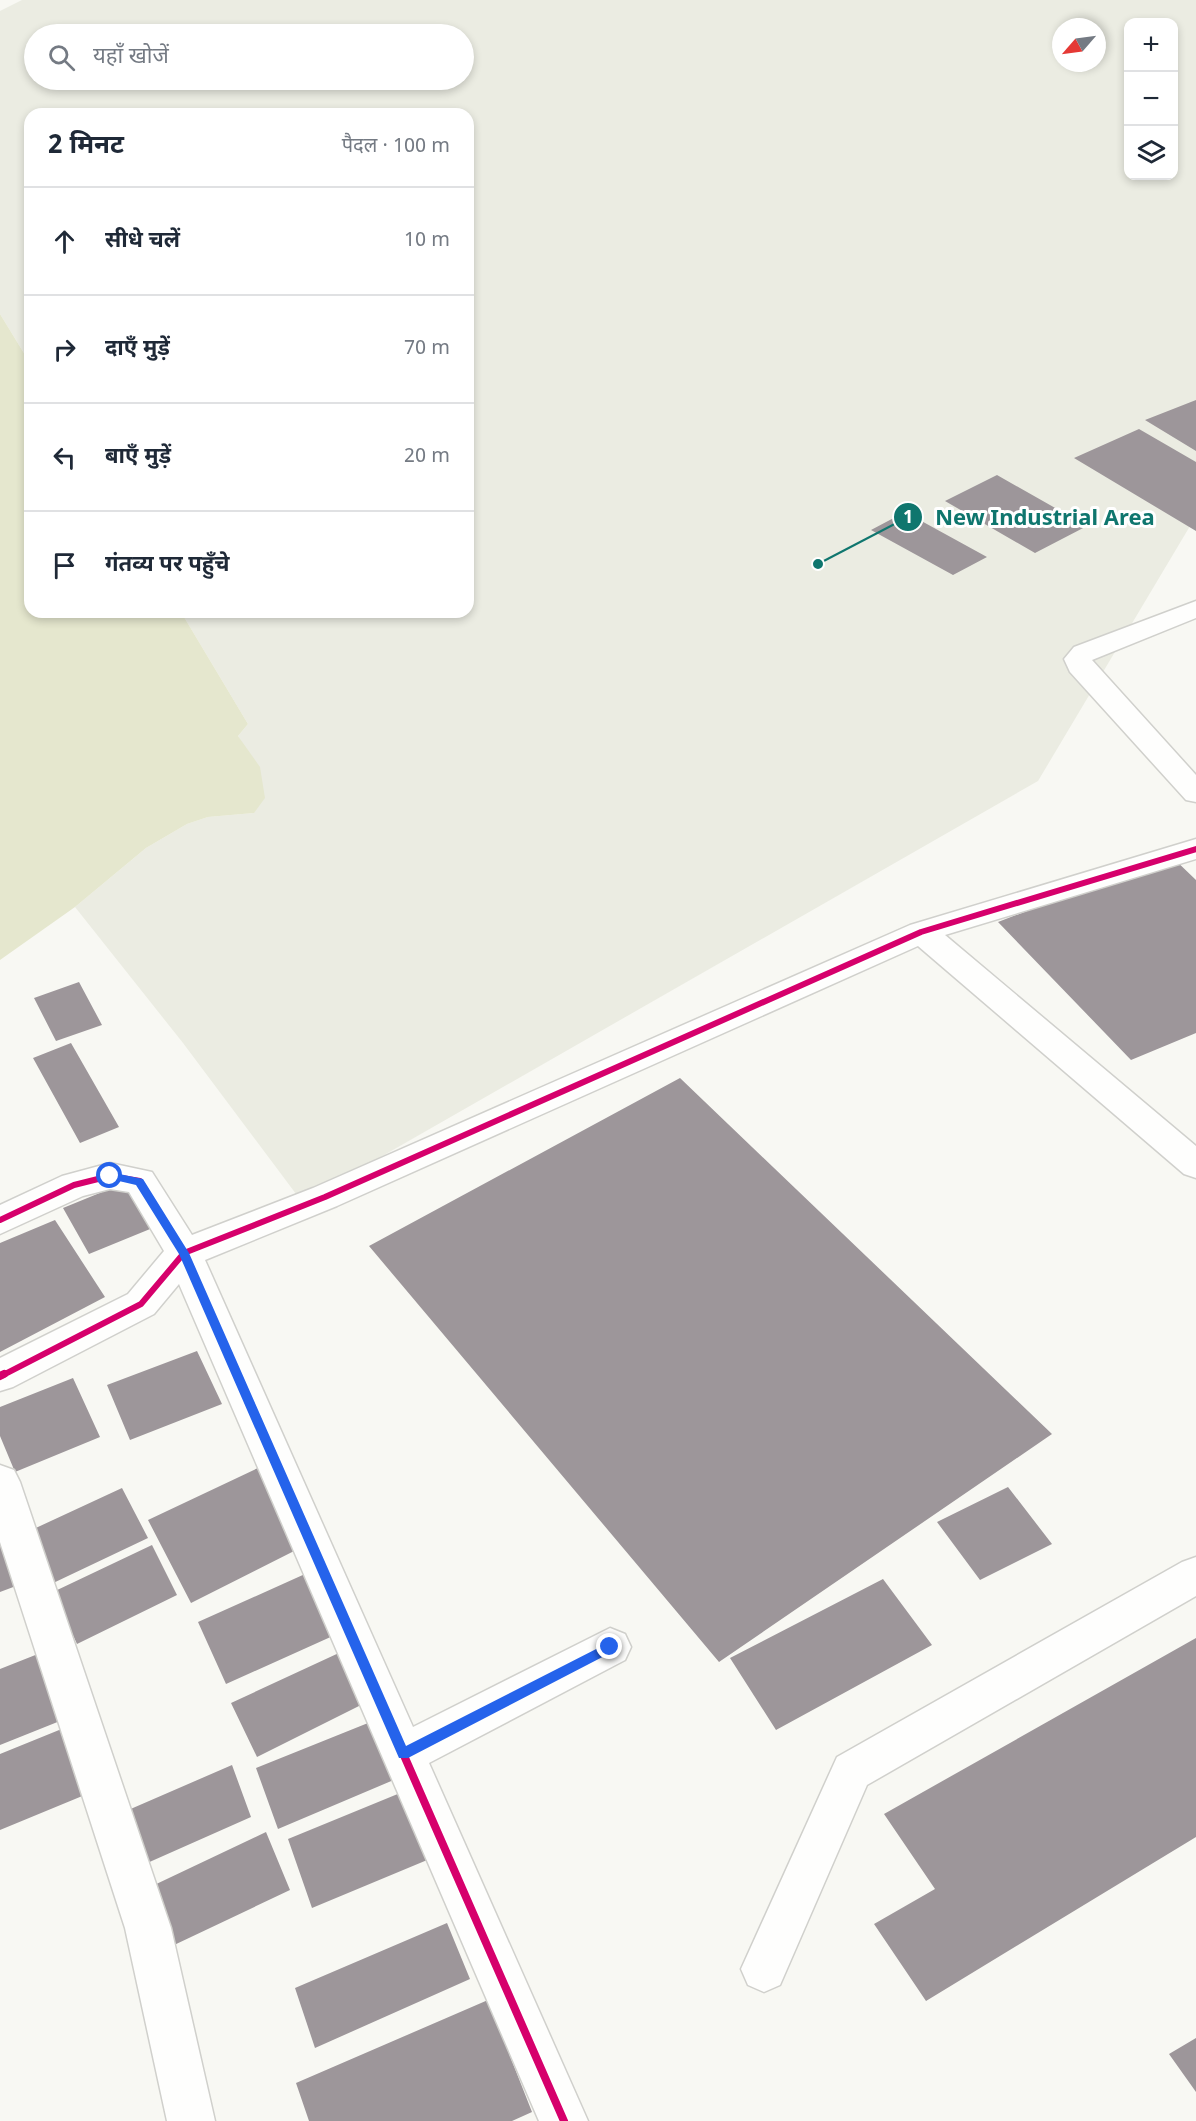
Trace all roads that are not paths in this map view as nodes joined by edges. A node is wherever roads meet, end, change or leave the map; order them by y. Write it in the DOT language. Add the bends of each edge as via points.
graph roads {
  1 [pos="1196,609"];
  2 [pos="1196,793"];
  3 [pos="1196,849"];
  4 [pos="921,932"];
  5 [pos="1196,1165"];
  6 [pos="0,1220"];
  7 [pos="184,1253"];
  8 [pos="0,1376"];
  9 [pos="0,1482"];
  10 [pos="1196,1575"];
  11 [pos="610,1647"];
  12 [pos="403,1754"];
  13 [pos="764,1969"];
  14 [pos="191,2121"];
  15 [pos="564,2121"];
  1 -- 2 [label="street" via="1084,653 1078,659 1080,666"];
  3 -- 4 [label="street"];
  4 -- 5 [label="street"];
  4 -- 7 [label="street" via="325,1197"];
  6 -- 7 [label="street" via="74,1185 110,1176 140,1181"];
  7 -- 8 [label="street" via="141,1304"];
  7 -- 12 [label="street"];
  9 -- 14 [label="street" via="148,1928"];
  10 -- 13 [label="street" via="852,1771"];
  11 -- 12 [label="street"];
  12 -- 15 [label="street"];
}
